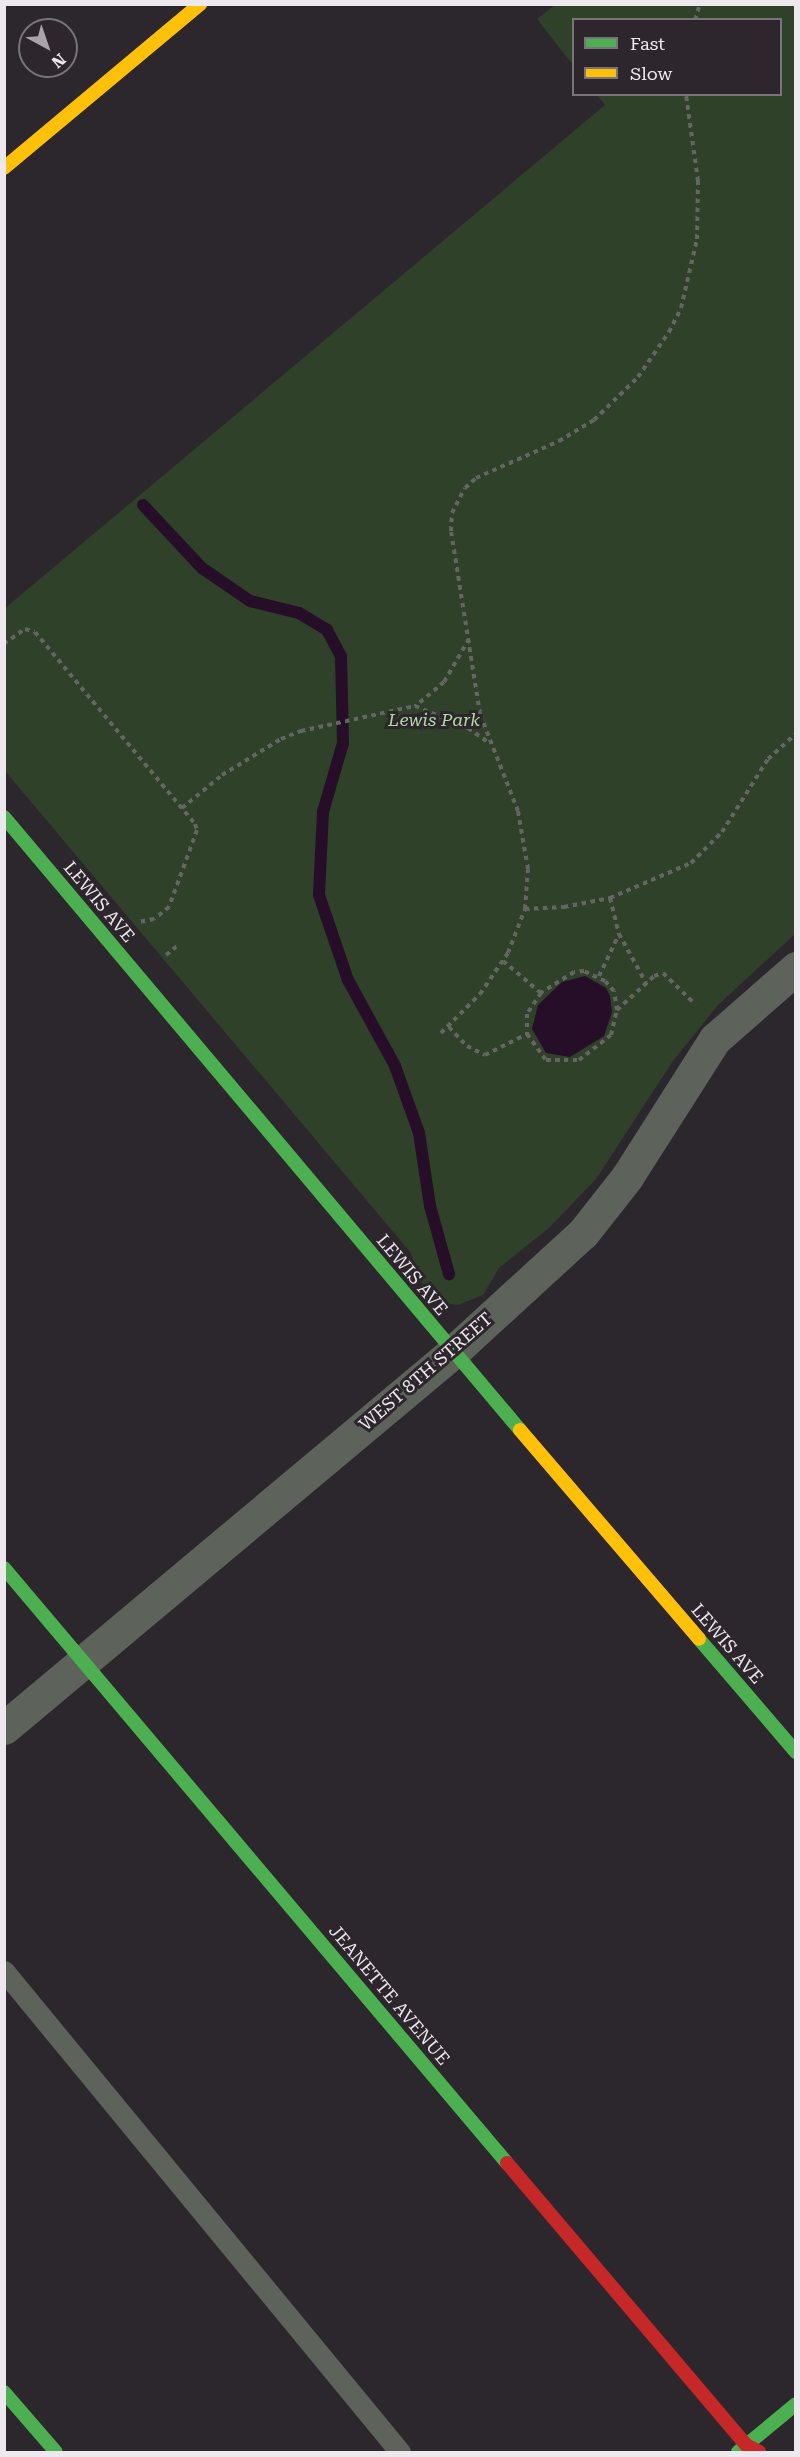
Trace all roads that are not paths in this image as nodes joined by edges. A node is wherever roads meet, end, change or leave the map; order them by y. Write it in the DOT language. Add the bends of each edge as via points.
graph roads {
  1 [pos="200,4"];
  2 [pos="4,168"];
  3 [pos="4,817"];
  4 [pos="795,968"];
  5 [pos="453,1352"];
  6 [pos="4,1569"];
  7 [pos="83,1662"];
  8 [pos="4,1728"];
  9 [pos="795,1752"];
  10 [pos="4,1971"];
  11 [pos="4,2392"];
  12 [pos="795,2404"];
  13 [pos="742,2449"];
  14 [pos="56,2452"];
  15 [pos="400,2452"];
  16 [pos="759,2452"];
  1 -- 2 [label="street"];
  3 -- 5 [label="street, LEWIS AVE"];
  4 -- 5 [label="street, WEST 8TH STREET" via="715,1040 627,1177 583,1233"];
  5 -- 7 [label="street, WEST 8TH STREET"];
  5 -- 9 [label="street, LEWIS AVE"];
  6 -- 7 [label="street, JEANETTE AVENUE"];
  7 -- 8 [label="street, WEST 8TH STREET"];
  7 -- 13 [label="street, JEANETTE AVENUE"];
  10 -- 15 [label="lane"];
  11 -- 14 [label="street"];
  12 -- 13 [label="street"];
  13 -- 16 [label="street"];
}
